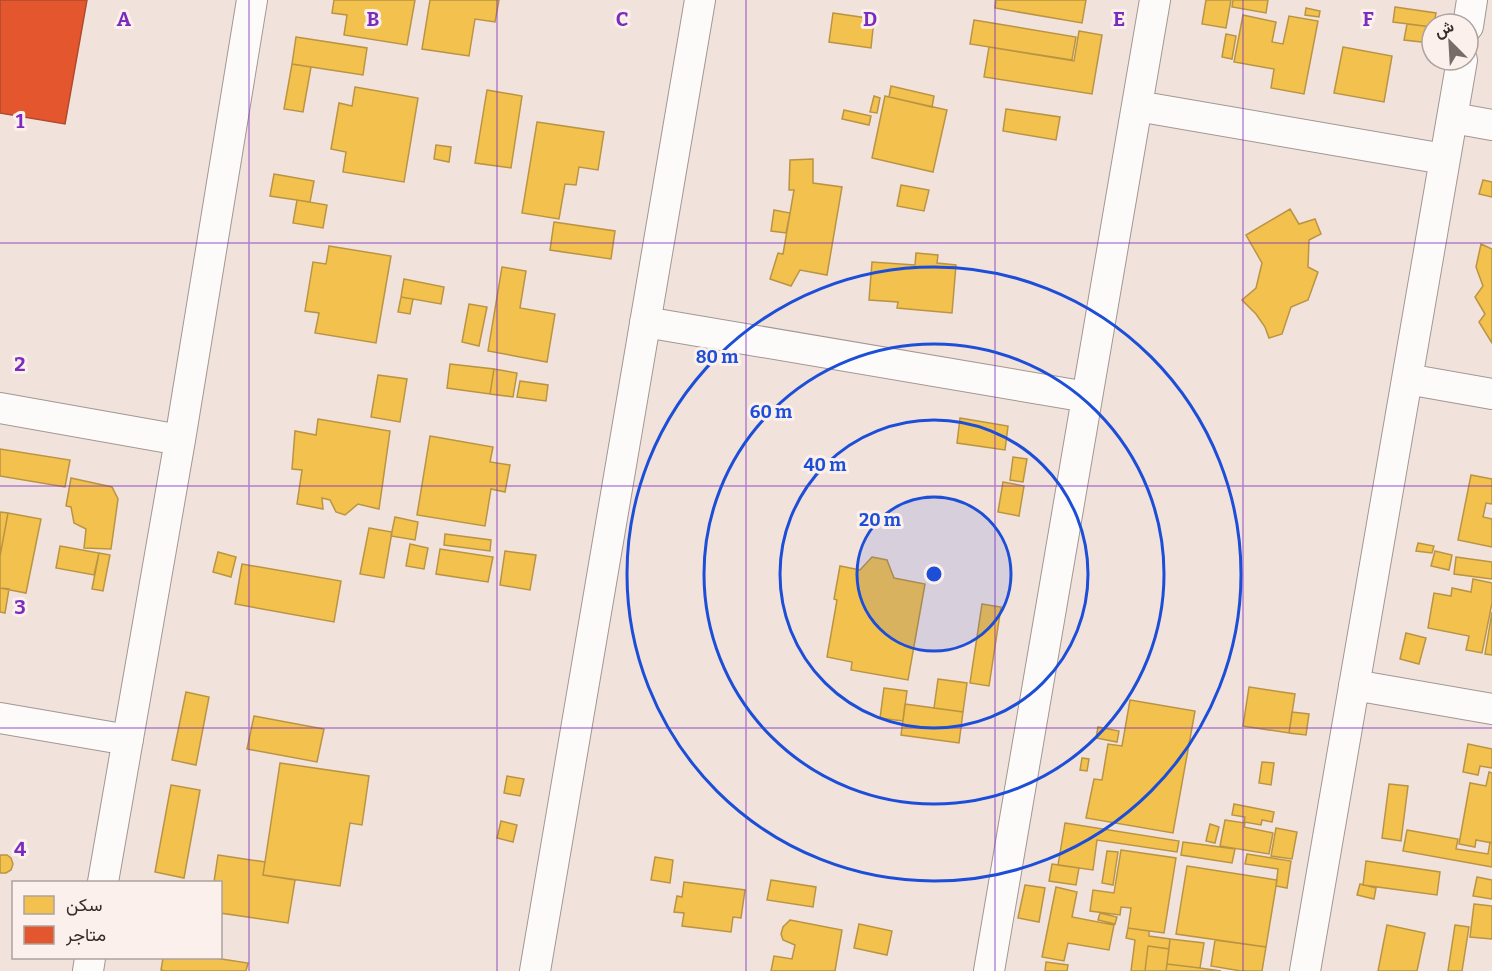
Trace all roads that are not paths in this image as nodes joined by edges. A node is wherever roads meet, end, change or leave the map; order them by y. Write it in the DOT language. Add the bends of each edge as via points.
graph roads {
  1 [pos="252,0"];
  2 [pos="700,0"];
  3 [pos="1155,0"];
  4 [pos="1460,72"];
  5 [pos="1137,106"];
  6 [pos="1453,118"];
  7 [pos="1492,125"];
  8 [pos="1444,159"];
  9 [pos="645,322"];
  10 [pos="1407,379"];
  11 [pos="1492,394"];
  12 [pos="1087,397"];
  13 [pos="0,408"];
  14 [pos="180,440"];
  15 [pos="1354,685"];
  16 [pos="1492,709"];
  17 [pos="0,717"];
  18 [pos="128,740"];
  19 [pos="103,881"];
  20 [pos="535,971"];
  21 [pos="989,971"];
  22 [pos="1305,971"];
  1 -- 14 [label="street"];
  2 -- 9 [label="street"];
  3 -- 5 [label="street"];
  4 -- 6 [label="street"];
  5 -- 8 [label="street"];
  5 -- 12 [label="street"];
  6 -- 7 [label="street"];
  6 -- 8 [label="street"];
  8 -- 10 [label="street"];
  9 -- 12 [label="street"];
  9 -- 20 [label="street"];
  10 -- 11 [label="street"];
  10 -- 15 [label="street"];
  12 -- 21 [label="street"];
  13 -- 14 [label="street"];
  14 -- 18 [label="street"];
  15 -- 16 [label="street"];
  15 -- 22 [label="street"];
  17 -- 18 [label="street"];
  18 -- 19 [label="street"];
}
